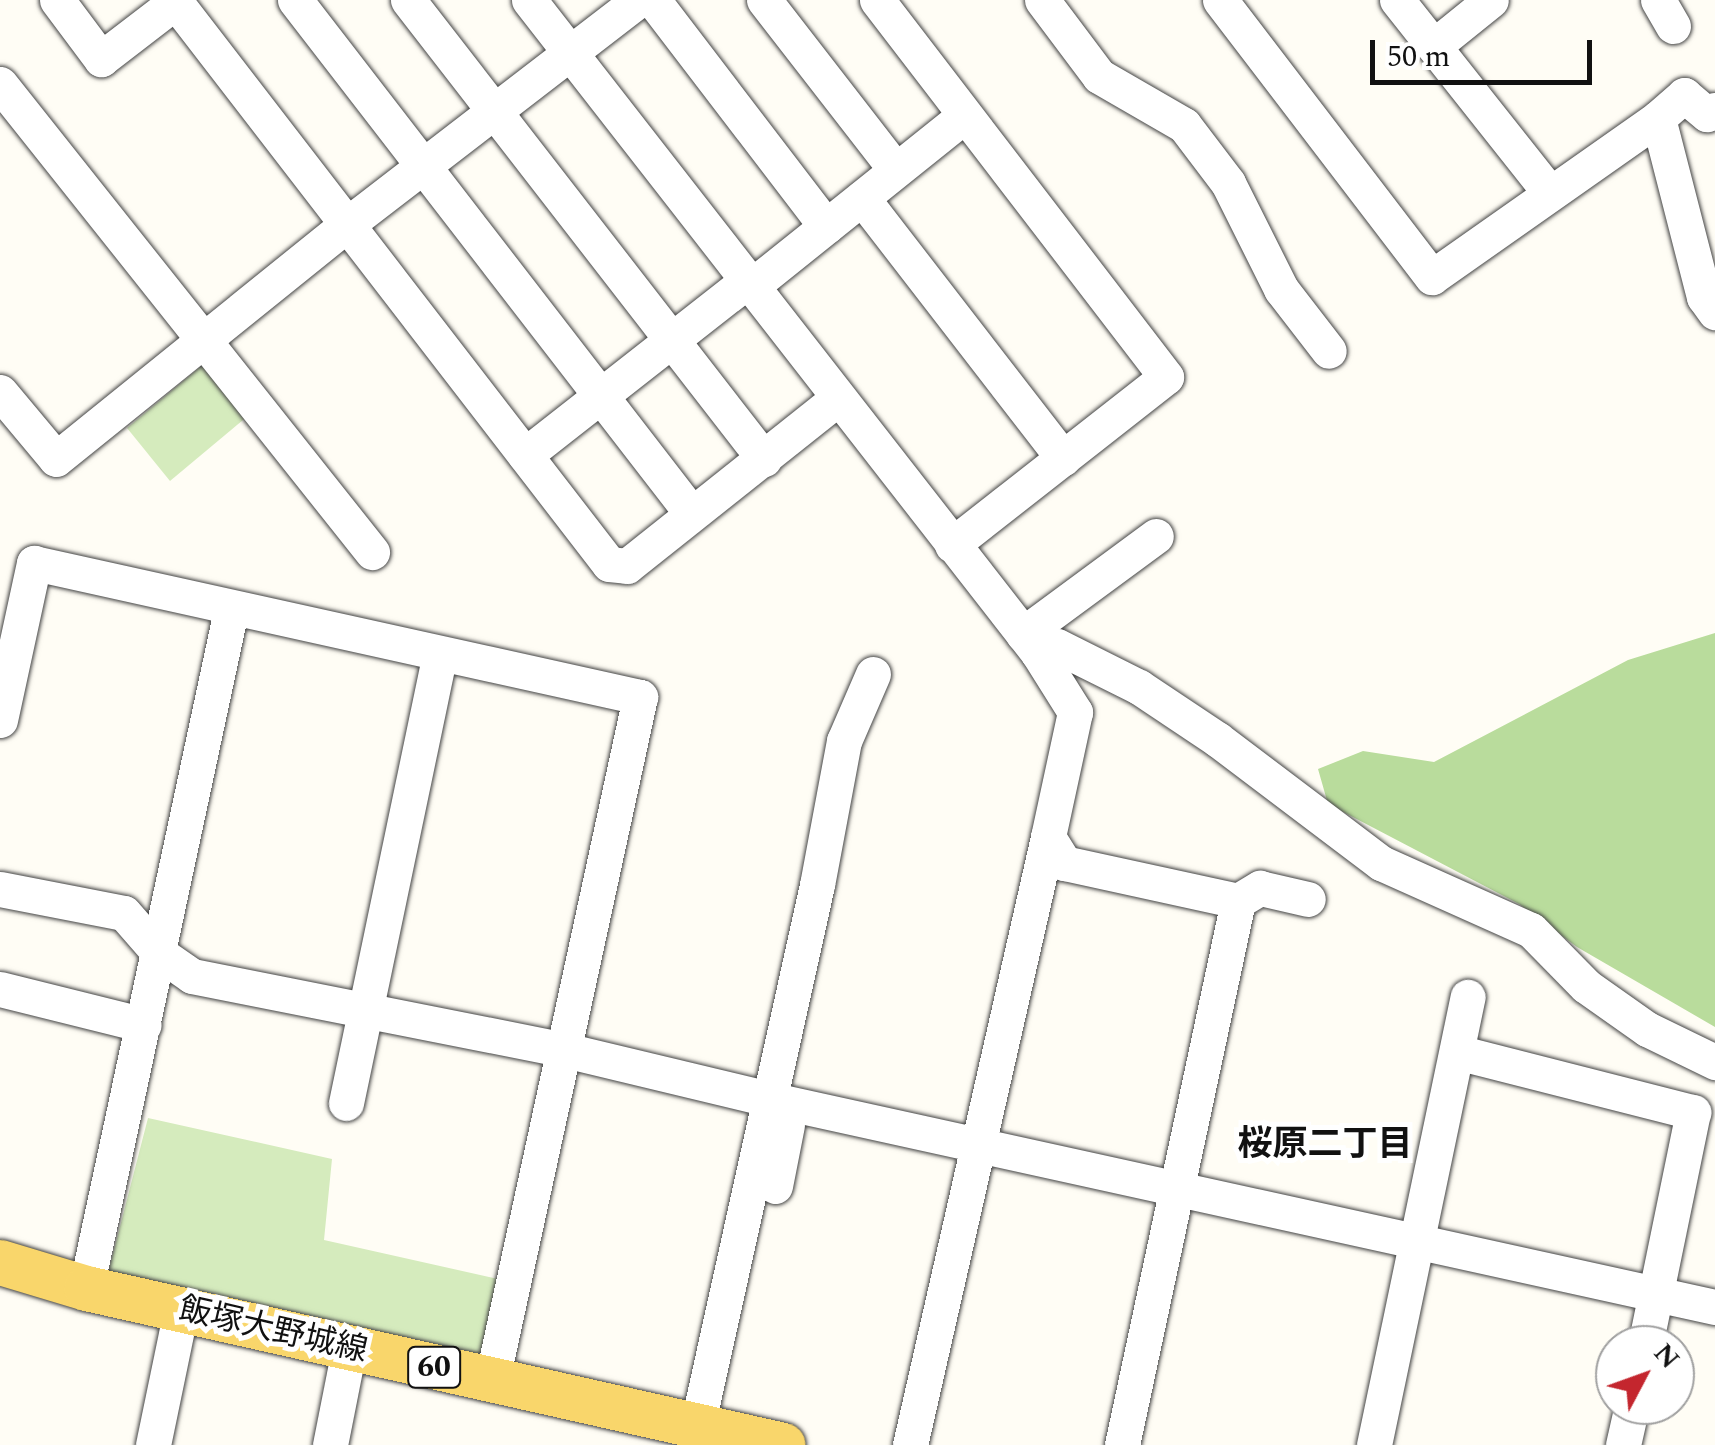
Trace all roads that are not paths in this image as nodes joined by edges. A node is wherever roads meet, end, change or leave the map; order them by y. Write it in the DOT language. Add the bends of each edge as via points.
graph roads {
  1 [pos="57,0"];
  2 [pos="295,0"];
  3 [pos="408,0"];
  4 [pos="529,0"];
  5 [pos="638,0"];
  6 [pos="653,0"];
  7 [pos="764,0"];
  8 [pos="877,0"];
  9 [pos="1042,0"];
  10 [pos="1220,0"];
  11 [pos="1397,0"];
  12 [pos="1491,0"];
  13 [pos="176,1"];
  14 [pos="1434,46"];
  15 [pos="570,53"];
  16 [pos="0,84"];
  17 [pos="1715,110"];
  18 [pos="494,112"];
  19 [pos="964,116"];
  20 [pos="1658,118"];
  21 [pos="423,166"];
  22 [pos="896,170"];
  23 [pos="1549,192"];
  24 [pos="862,198"];
  25 [pos="345,226"];
  26 [pos="826,226"];
  27 [pos="750,282"];
  28 [pos="1715,312"];
  29 [pos="204,339"];
  30 [pos="670,339"];
  31 [pos="1330,351"];
  32 [pos="0,392"];
  33 [pos="600,394"];
  34 [pos="838,398"];
  35 [pos="525,455"];
  36 [pos="1063,458"];
  37 [pos="764,459"];
  38 [pos="692,514"];
  39 [pos="1156,536"];
  40 [pos="952,544"];
  41 [pos="372,552"];
  42 [pos="231,610"];
  43 [pos="1030,644"];
  44 [pos="440,654"];
  45 [pos="873,674"];
  46 [pos="0,720"];
  47 [pos="1048,837"];
  48 [pos="0,889"];
  49 [pos="1308,899"];
  50 [pos="1238,901"];
  51 [pos="160,953"];
  52 [pos="0,989"];
  53 [pos="1468,997"];
  54 [pos="365,1010"];
  55 [pos="144,1025"];
  56 [pos="565,1050"];
  57 [pos="1457,1052"];
  58 [pos="1715,1062"];
  59 [pos="780,1102"];
  60 [pos="346,1103"];
  61 [pos="976,1145"];
  62 [pos="775,1186"];
  63 [pos="1178,1189"];
  64 [pos="1418,1240"];
  65 [pos="0,1262"];
  66 [pos="86,1288"];
  67 [pos="1656,1294"];
  68 [pos="1715,1307"];
  69 [pos="181,1310"];
  70 [pos="1649,1325"];
  71 [pos="349,1348"];
  72 [pos="492,1380"];
  73 [pos="697,1427"];
  74 [pos="153,1445"];
  75 [pos="330,1445"];
  76 [pos="783,1445"];
  77 [pos="910,1445"];
  78 [pos="1122,1445"];
  79 [pos="1374,1445"];
  1 -- 13 [label="street" via="101,59"];
  2 -- 21 [label="street"];
  3 -- 18 [label="street"];
  4 -- 15 [label="street"];
  5 -- 15 [label="street"];
  6 -- 26 [label="street"];
  7 -- 22 [label="street"];
  8 -- 19 [label="street"];
  9 -- 31 [label="street" via="1099,76 1184,125 1228,183 1280,289"];
  10 -- 23 [label="street" via="1432,277"];
  11 -- 14 [label="street"];
  12 -- 14 [label="street"];
  13 -- 25 [label="street"];
  14 -- 23 [label="street"];
  15 -- 18 [label="street"];
  15 -- 27 [label="street"];
  16 -- 29 [label="street"];
  17 -- 20 [label="street" via="1707,114 1684,94"];
  18 -- 21 [label="street"];
  18 -- 30 [label="street"];
  19 -- 22 [label="street"];
  19 -- 36 [label="street" via="1166,377"];
  20 -- 23 [label="street"];
  20 -- 28 [label="street" via="1704,297"];
  21 -- 25 [label="street"];
  21 -- 33 [label="street"];
  22 -- 24 [label="street"];
  24 -- 26 [label="street"];
  24 -- 36 [label="street"];
  25 -- 29 [label="street"];
  25 -- 35 [label="street"];
  26 -- 27 [label="street"];
  27 -- 30 [label="street"];
  27 -- 34 [label="street"];
  29 -- 32 [label="street" via="56,459"];
  29 -- 41 [label="street"];
  30 -- 33 [label="street"];
  30 -- 37 [label="street"];
  33 -- 35 [label="street"];
  33 -- 38 [label="street"];
  34 -- 37 [label="street"];
  34 -- 40 [label="street"];
  35 -- 38 [label="street" via="609,564 627,566"];
  36 -- 40 [label="street"];
  37 -- 38 [label="street"];
  39 -- 43 [label="street"];
  40 -- 43 [label="street"];
  42 -- 44 [label="street"];
  42 -- 46 [label="street" via="34,562"];
  42 -- 51 [label="street"];
  43 -- 47 [label="street" via="1076,712"];
  43 -- 58 [label="street" via="1057,646 1153,696 1381,864 1531,930 1586,986 1647,1029"];
  44 -- 54 [label="street"];
  44 -- 56 [label="street" via="640,697"];
  45 -- 59 [label="street" via="844,741"];
  47 -- 50 [label="street" via="1064,863"];
  47 -- 61 [label="street"];
  48 -- 51 [label="street" via="124,913"];
  49 -- 50 [label="street" via="1260,888"];
  50 -- 63 [label="street"];
  51 -- 54 [label="street" via="192,976"];
  51 -- 55 [label="street"];
  52 -- 55 [label="street"];
  53 -- 57 [label="street"];
  54 -- 56 [label="street"];
  54 -- 60 [label="street"];
  55 -- 66 [label="street"];
  56 -- 59 [label="street"];
  56 -- 72 [label="street"];
  57 -- 64 [label="street"];
  57 -- 67 [label="street" via="1693,1112"];
  59 -- 61 [label="street"];
  59 -- 62 [label="street"];
  59 -- 73 [label="street"];
  61 -- 63 [label="street"];
  61 -- 77 [label="street"];
  63 -- 64 [label="street"];
  63 -- 78 [label="street"];
  64 -- 67 [label="street"];
  64 -- 79 [label="street"];
  65 -- 66 [label="main road, 飯塚大野城線 / 60"];
  66 -- 69 [label="main road, 飯塚大野城線 / 60"];
  67 -- 68 [label="street"];
  67 -- 70 [label="street"];
  69 -- 71 [label="main road, 飯塚大野城線 / 60"];
  69 -- 74 [label="street"];
  71 -- 72 [label="main road, 飯塚大野城線 / 60"];
  71 -- 75 [label="street"];
  72 -- 73 [label="main road, 飯塚大野城線 / 60"];
  73 -- 76 [label="main road, 飯塚大野城線 / 60"];
}
